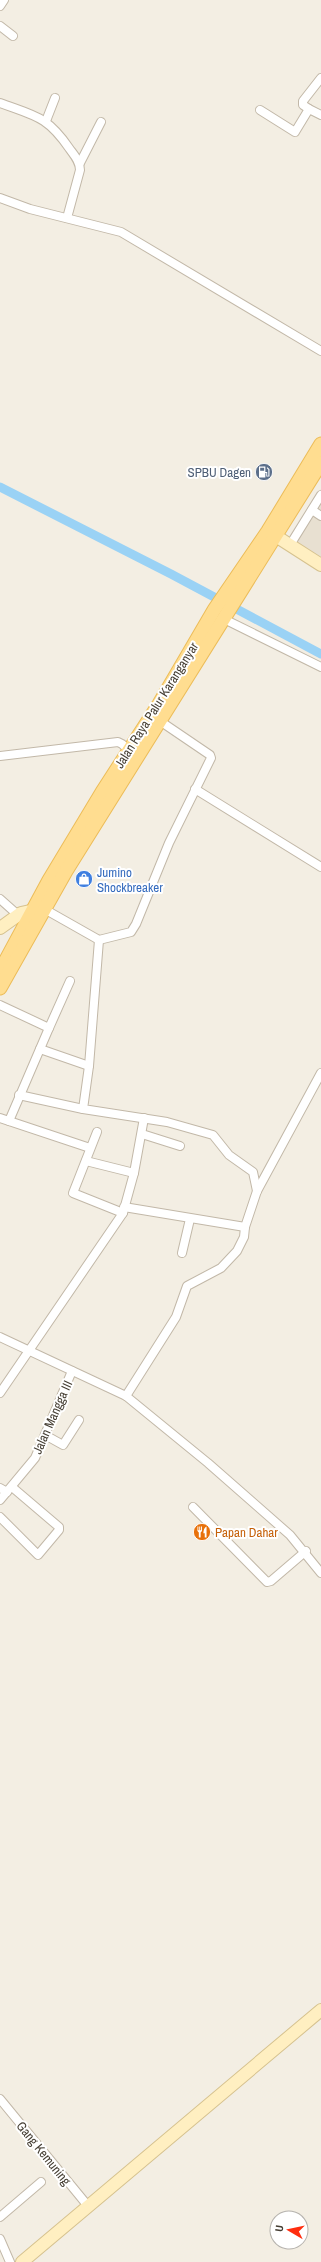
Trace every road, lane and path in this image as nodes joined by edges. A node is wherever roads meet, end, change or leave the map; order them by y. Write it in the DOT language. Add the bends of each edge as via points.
graph roads {
  1 [pos="4,0"];
  2 [pos="0,6"];
  3 [pos="0,26"];
  4 [pos="12,36"];
  5 [pos="321,78"];
  6 [pos="56,98"];
  7 [pos="0,103"];
  8 [pos="309,109"];
  9 [pos="260,110"];
  10 [pos="321,115"];
  11 [pos="46,121"];
  12 [pos="101,122"];
  13 [pos="80,163"];
  14 [pos="0,198"];
  15 [pos="67,218"];
  16 [pos="321,351"];
  17 [pos="321,444"];
  18 [pos="321,463"];
  19 [pos="321,495"];
  20 [pos="312,510"];
  21 [pos="321,516"];
  22 [pos="272,534"];
  23 [pos="290,545"];
  24 [pos="321,565"];
  25 [pos="232,596"];
  26 [pos="226,616"];
  27 [pos="321,667"];
  28 [pos="156,718"];
  29 [pos="133,754"];
  30 [pos="0,756"];
  31 [pos="195,789"];
  32 [pos="321,867"];
  33 [pos="0,899"];
  34 [pos="41,909"];
  35 [pos="18,915"];
  36 [pos="0,928"];
  37 [pos="99,940"];
  38 [pos="0,971"];
  39 [pos="70,981"];
  40 [pos="0,988"];
  41 [pos="0,1004"];
  42 [pos="49,1028"];
  43 [pos="40,1049"];
  44 [pos="89,1066"];
  45 [pos="321,1073"];
  46 [pos="19,1096"];
  47 [pos="83,1109"];
  48 [pos="0,1118"];
  49 [pos="144,1118"];
  50 [pos="9,1122"];
  51 [pos="97,1132"];
  52 [pos="142,1134"];
  53 [pos="180,1146"];
  54 [pos="90,1148"];
  55 [pos="86,1161"];
  56 [pos="134,1173"];
  57 [pos="257,1191"];
  58 [pos="123,1210"];
  59 [pos="190,1219"];
  60 [pos="245,1227"];
  61 [pos="182,1253"];
  62 [pos="0,1337"];
  63 [pos="29,1351"];
  64 [pos="72,1371"];
  65 [pos="0,1393"];
  66 [pos="126,1396"];
  67 [pos="79,1420"];
  68 [pos="45,1435"];
  69 [pos="6,1489"];
  70 [pos="0,1500"];
  71 [pos="192,1507"];
  72 [pos="0,1518"];
  73 [pos="306,1551"];
  74 [pos="320,1571"];
  75 [pos="321,2010"];
  76 [pos="0,2099"];
  77 [pos="42,2182"];
  78 [pos="88,2206"];
  79 [pos="0,2217"];
  80 [pos="0,2239"];
  81 [pos="10,2262"];
  82 [pos="22,2262"];
  1 -- 2 [label="street"];
  3 -- 4 [label="street"];
  5 -- 8 [label="street" via="303,102"];
  6 -- 11 [label="street"];
  7 -- 11 [label="street"];
  8 -- 9 [label="street" via="295,132"];
  8 -- 10 [label="street"];
  11 -- 13 [label="street" via="57,130"];
  12 -- 13 [label="street"];
  13 -- 15 [label="street"];
  14 -- 15 [label="street"];
  15 -- 16 [label="street" via="121,232"];
  17 -- 22 [label="main road, Jalan Raya Palur Karanganyar"];
  18 -- 22 [label="main road, Jalan Raya Palur Karanganyar"];
  19 -- 20 [label="street"];
  20 -- 21 [label="street"];
  20 -- 23 [label="street"];
  22 -- 23 [label="street"];
  22 -- 25 [label="main road, Jalan Raya Palur Karanganyar"];
  23 -- 24 [label="street"];
  25 -- 26 [label="main road, Jalan Raya Palur Karanganyar"];
  25 -- 28 [label="main road, Jalan Raya Palur Karanganyar" via="214,610"];
  26 -- 27 [label="street"];
  26 -- 28 [label="main road, Jalan Raya Palur Karanganyar"];
  28 -- 29 [label="main road, Jalan Raya Palur Karanganyar"];
  28 -- 31 [label="street" via="211,756"];
  29 -- 30 [label="street" via="118,742"];
  29 -- 34 [label="main road, Jalan Raya Palur Karanganyar" via="66,871"];
  31 -- 32 [label="street"];
  31 -- 37 [label="street" via="169,843 134,929 126,934"];
  33 -- 35 [label="street"];
  34 -- 35 [label="street"];
  34 -- 37 [label="street"];
  34 -- 38 [label="main road, Jalan Raya Palur Karanganyar"];
  34 -- 40 [label="main road, Jalan Raya Palur Karanganyar"];
  35 -- 36 [label="street"];
  37 -- 44 [label="street"];
  39 -- 42 [label="street"];
  41 -- 42 [label="street"];
  42 -- 43 [label="street"];
  43 -- 44 [label="street"];
  43 -- 46 [label="street"];
  44 -- 47 [label="street"];
  45 -- 57 [label="street"];
  46 -- 47 [label="street"];
  46 -- 50 [label="street"];
  47 -- 49 [label="street"];
  48 -- 50 [label="street"];
  49 -- 52 [label="street"];
  49 -- 57 [label="street" via="215,1136 229,1155 253,1172"];
  50 -- 54 [label="street"];
  51 -- 54 [label="street"];
  52 -- 53 [label="street"];
  52 -- 56 [label="street"];
  54 -- 55 [label="street"];
  55 -- 56 [label="street"];
  55 -- 58 [label="street" via="73,1193"];
  56 -- 58 [label="street"];
  57 -- 60 [label="street"];
  58 -- 59 [label="street"];
  58 -- 63 [label="street"];
  59 -- 60 [label="street"];
  59 -- 61 [label="street"];
  60 -- 66 [label="street" via="244,1237 225,1265 187,1286 176,1317"];
  62 -- 63 [label="street"];
  63 -- 64 [label="street"];
  63 -- 65 [label="street"];
  64 -- 66 [label="street"];
  64 -- 68 [label="street, Jalan Mangga III"];
  66 -- 73 [label="street" via="208,1462"];
  67 -- 68 [label="street" via="63,1445"];
  68 -- 69 [label="street, Jalan Mangga III" via="35,1458"];
  69 -- 70 [label="street, Jalan Mangga III"];
  69 -- 72 [label="street" via="60,1530 38,1555"];
  71 -- 73 [label="street" via="267,1582"];
  73 -- 74 [label="street"];
  75 -- 78 [label="street"];
  76 -- 78 [label="street, Gang Kemuning"];
  77 -- 79 [label="street"];
  78 -- 82 [label="street"];
  80 -- 81 [label="street"];
}
